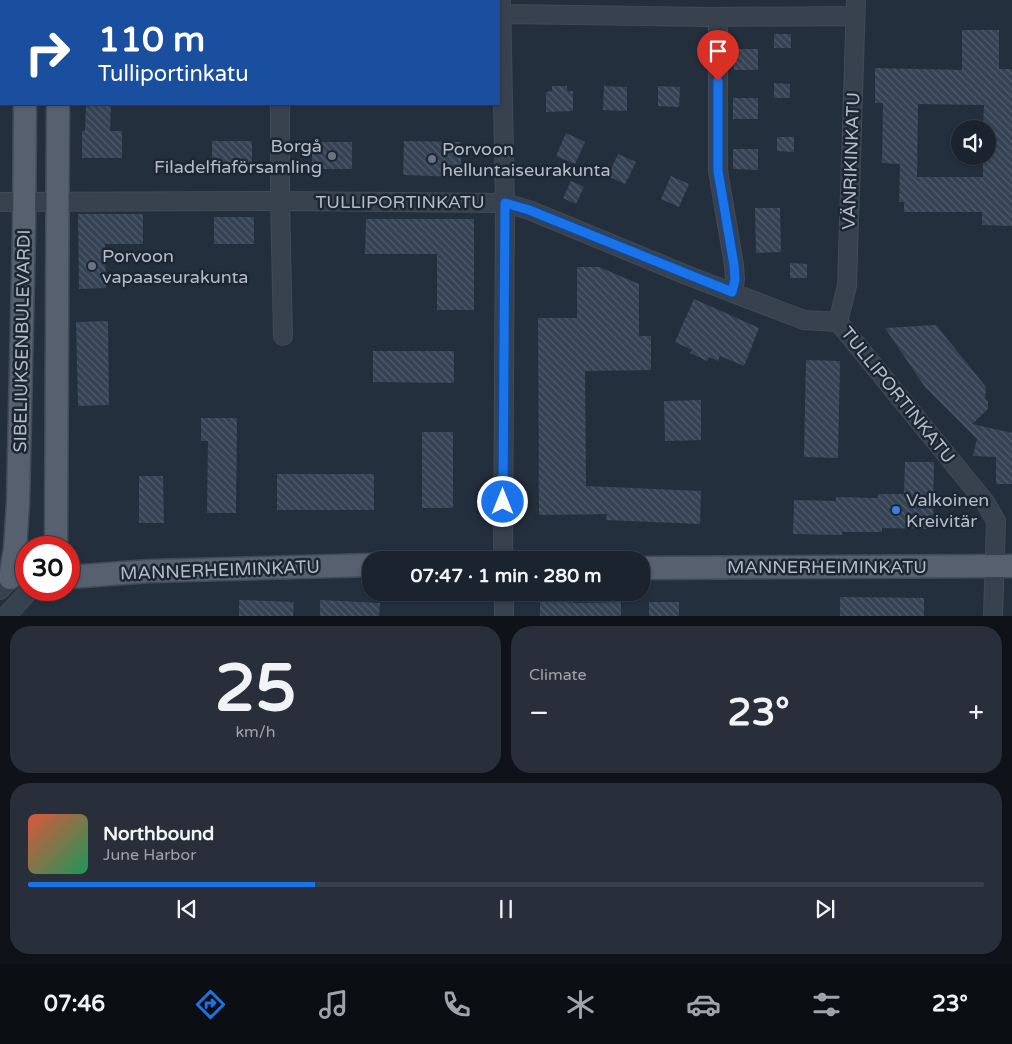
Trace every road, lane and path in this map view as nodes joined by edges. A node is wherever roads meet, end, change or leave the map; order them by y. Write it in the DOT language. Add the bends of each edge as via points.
graph roads {
  1 [pos="501,7"];
  2 [pos="856,8"];
  3 [pos="718,17"];
  4 [pos="25,105"];
  5 [pos="58,105"];
  6 [pos="280,105"];
  7 [pos="280,201"];
  8 [pos="0,202"];
  9 [pos="24,202"];
  10 [pos="58,202"];
  11 [pos="505,203"];
  12 [pos="732,292"];
  13 [pos="838,322"];
  14 [pos="283,336"];
  15 [pos="56,536"];
  16 [pos="503,551"];
  17 [pos="362,565"];
  18 [pos="1003,567"];
  19 [pos="650,568"];
  20 [pos="80,576"];
  21 [pos="9,581"];
  22 [pos="19,601"];
  23 [pos="504,601"];
  24 [pos="5,616"];
  25 [pos="504,616"];
  26 [pos="993,616"];
  1 -- 3 [label="street"];
  1 -- 11 [label="street"];
  2 -- 3 [label="street"];
  2 -- 13 [label="street, VÄNRIKINKATU" via="847,286"];
  3 -- 12 [label="street" via="718,171 734,265"];
  4 -- 9 [label="main road, SIBELIUKSENBULEVARDI"];
  5 -- 10 [label="main road, SIBELIUKSENBULEVARDI"];
  6 -- 7 [label="street"];
  7 -- 10 [label="street, TULLIPORTINKATU"];
  7 -- 11 [label="street, TULLIPORTINKATU"];
  7 -- 14 [label="street"];
  8 -- 9 [label="street, TULLIPORTINKATU"];
  9 -- 10 [label="street, TULLIPORTINKATU"];
  9 -- 21 [label="main road, SIBELIUKSENBULEVARDI" via="18,503"];
  10 -- 15 [label="main road, SIBELIUKSENBULEVARDI"];
  11 -- 12 [label="street, TULLIPORTINKATU"];
  11 -- 16 [label="street"];
  12 -- 13 [label="street, TULLIPORTINKATU" via="804,320"];
  13 -- 18 [label="street, TULLIPORTINKATU" via="985,502 996,521"];
  17 -- 20 [label="main road, MANNERHEIMINKATU"];
  18 -- 19 [label="main road, MANNERHEIMINKATU"];
  18 -- 26 [label="street, TULLIPORTINKATU"];
  22 -- 24 [label="street"];
  23 -- 25 [label="street"];
}
